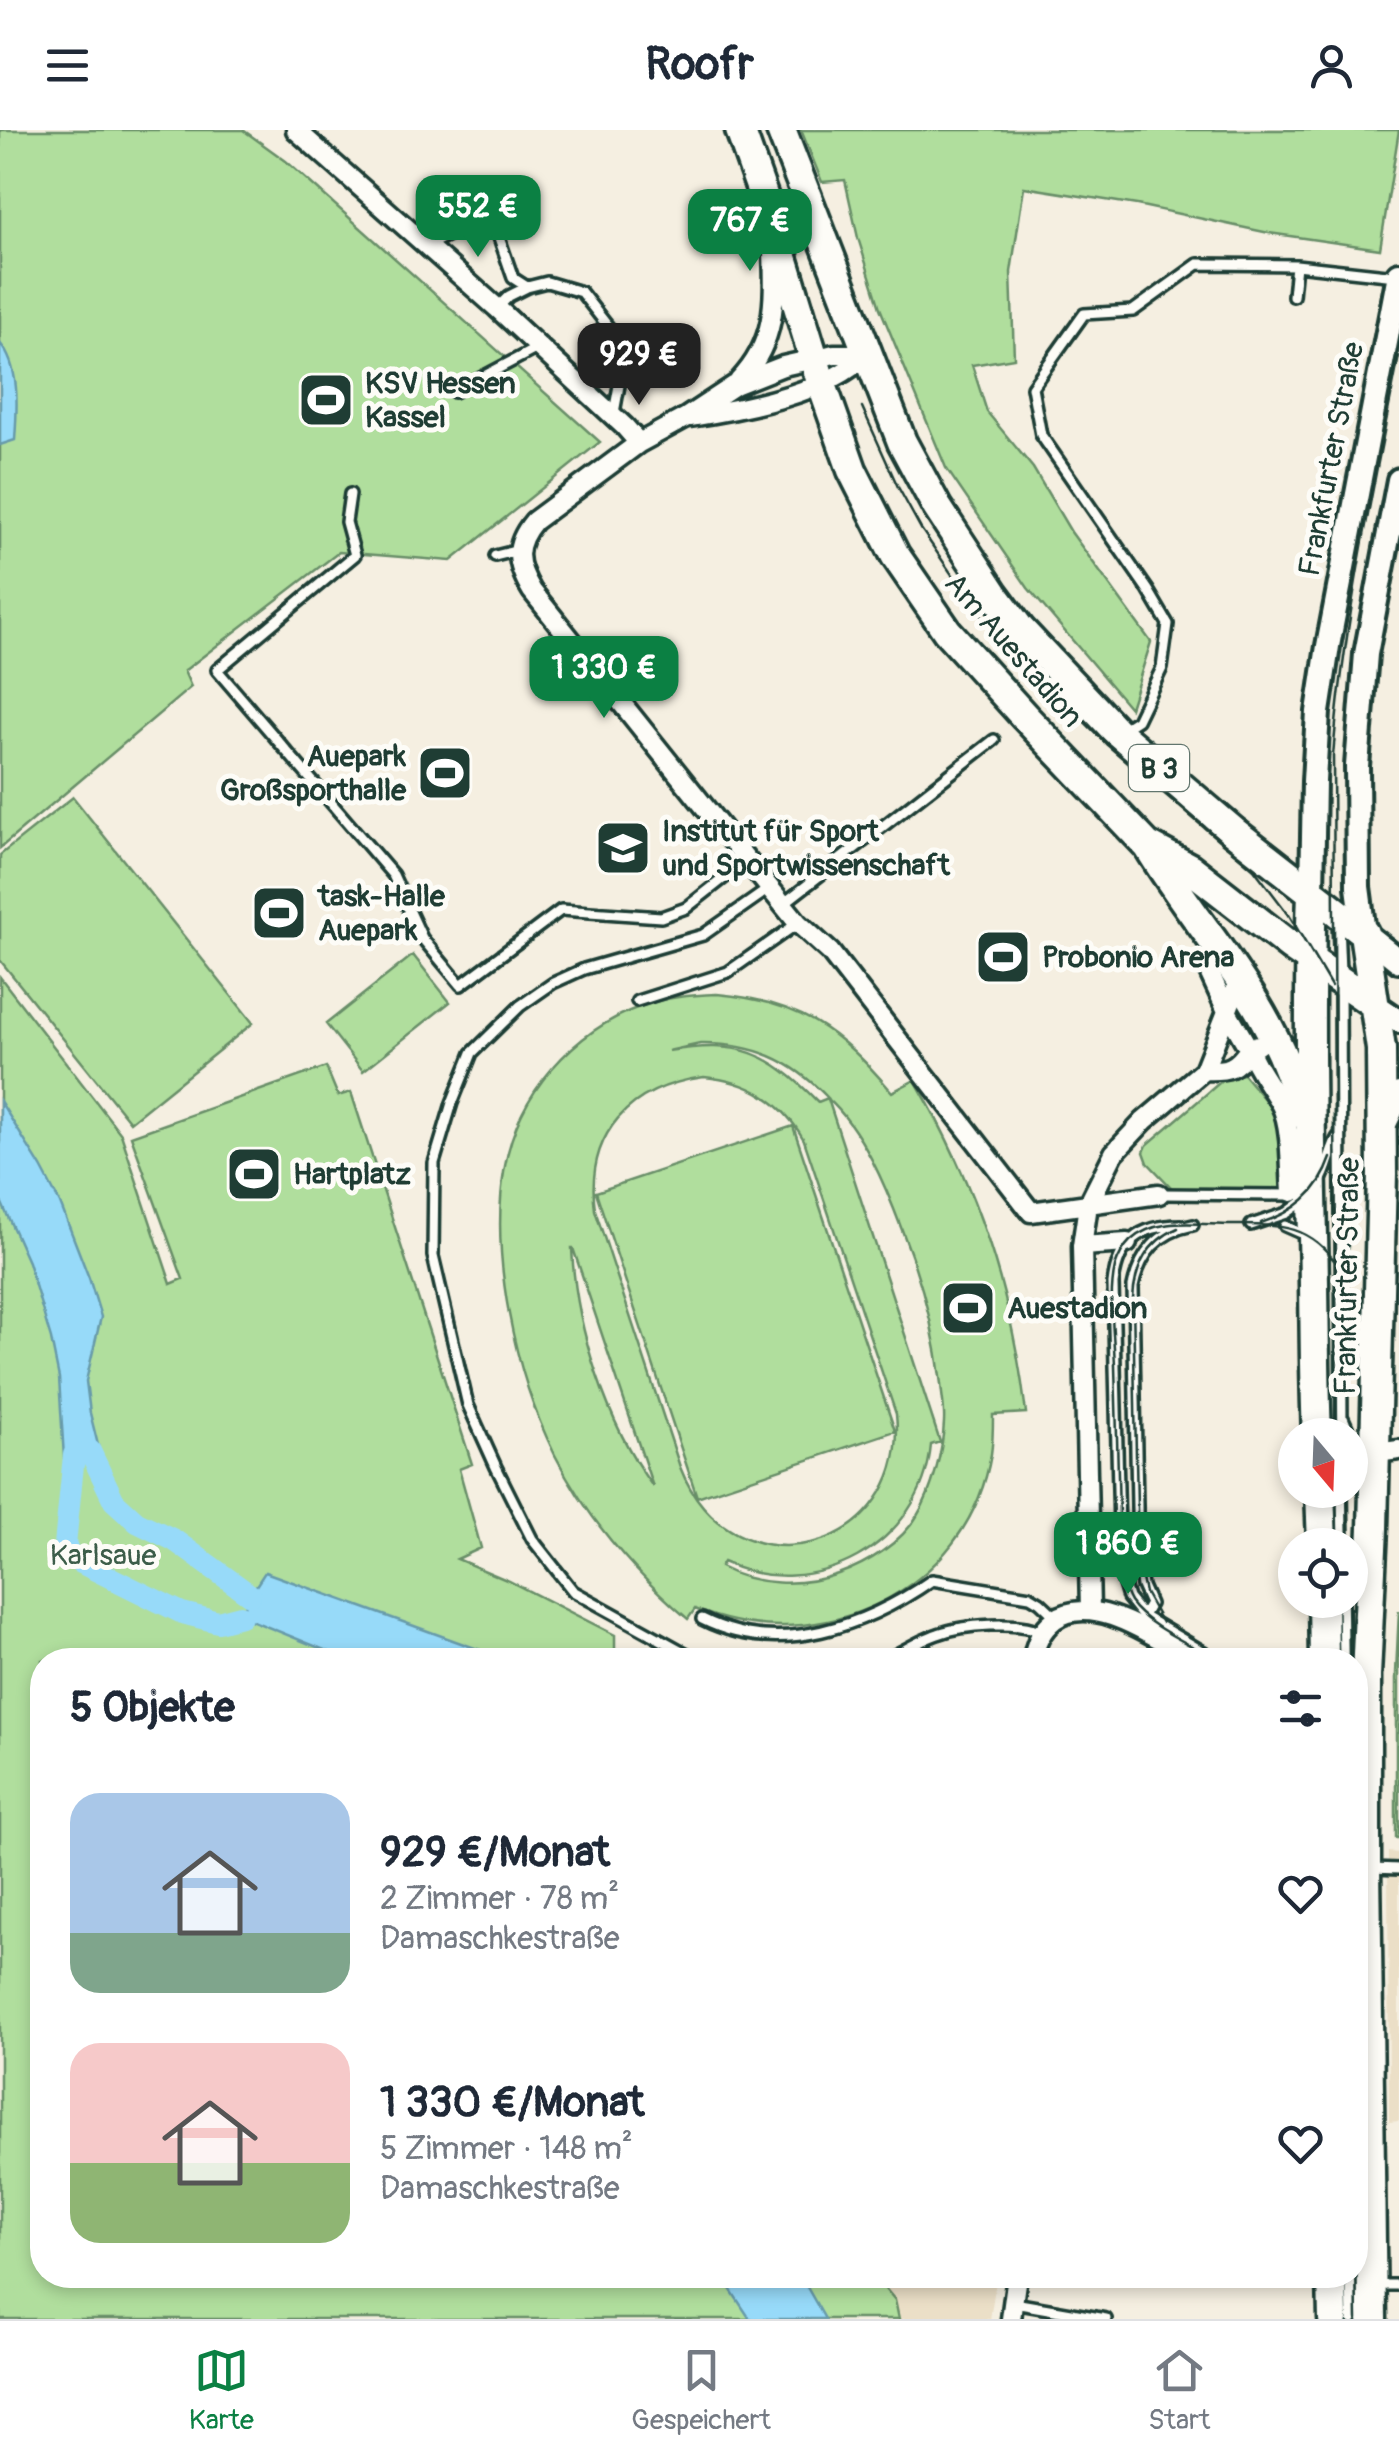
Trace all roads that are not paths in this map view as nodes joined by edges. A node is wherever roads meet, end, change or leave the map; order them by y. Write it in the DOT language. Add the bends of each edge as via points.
graph roads {
  1 [pos="296,130"];
  2 [pos="740,130"];
  3 [pos="780,130"];
  4 [pos="771,218"];
  5 [pos="426,246"];
  6 [pos="1296,264"];
  7 [pos="1399,275"];
  8 [pos="526,287"];
  9 [pos="1292,296"];
  10 [pos="497,308"];
  11 [pos="616,338"];
  12 [pos="658,346"];
  13 [pos="539,347"];
  14 [pos="867,354"];
  15 [pos="818,372"];
  16 [pos="735,385"];
  17 [pos="454,392"];
  18 [pos="613,416"];
  19 [pos="685,418"];
  20 [pos="638,443"];
  21 [pos="1399,480"];
  22 [pos="350,494"];
  23 [pos="518,550"];
  24 [pos="495,556"];
  25 [pos="1118,733"];
  26 [pos="994,740"];
  27 [pos="1147,844"];
  28 [pos="747,860"];
  29 [pos="1358,887"];
  30 [pos="770,888"];
  31 [pos="1312,892"];
  32 [pos="783,904"];
  33 [pos="1338,912"];
  34 [pos="798,923"];
  35 [pos="1364,933"];
  36 [pos="1310,960"];
  37 [pos="1399,962"];
  38 [pos="1210,974"];
  39 [pos="1340,980"];
  40 [pos="1236,989"];
  41 [pos="636,1001"];
  42 [pos="1374,1004"];
  43 [pos="1227,1011"];
  44 [pos="1399,1020"];
  45 [pos="1257,1046"];
  46 [pos="1204,1070"];
  47 [pos="1399,1094"];
  48 [pos="1382,1131"];
  49 [pos="1340,1133"];
  50 [pos="1311,1151"];
  51 [pos="1302,1192"];
  52 [pos="1160,1194"];
  53 [pos="1088,1205"];
  54 [pos="1251,1225"];
  55 [pos="1285,1226"];
  56 [pos="1127,1244"];
  57 [pos="1321,1245"];
  58 [pos="1082,1246"];
  59 [pos="1340,1272"];
  60 [pos="1342,1414"];
  61 [pos="1318,1418"];
  62 [pos="1342,1418"];
  63 [pos="1375,1450"];
  64 [pos="1150,1604"];
  65 [pos="1090,1606"];
  66 [pos="1143,1616"];
  67 [pos="702,1618"];
  68 [pos="1057,1618"];
  69 [pos="1328,1618"];
  70 [pos="1341,1618"];
  71 [pos="1042,1632"];
  72 [pos="1173,1634"];
  73 [pos="1150,1635"];
  74 [pos="676,1648"];
  75 [pos="910,1648"];
  76 [pos="1035,1648"];
  77 [pos="1174,1648"];
  78 [pos="1197,1648"];
  79 [pos="1335,1648"];
  80 [pos="1339,1648"];
  81 [pos="1366,1648"];
  82 [pos="1368,1868"];
  83 [pos="1399,1869"];
  84 [pos="1368,2197"];
  85 [pos="1374,2282"];
  86 [pos="1332,2288"];
  87 [pos="1012,2311"];
  88 [pos="1106,2319"];
  89 [pos="1333,2319"];
  90 [pos="1352,2319"];
  91 [pos="1372,2319"];
  1 -- 5 [label="street"];
  2 -- 4 [label="main road, Am Auestadion / B 3"];
  3 -- 14 [label="main road, Am Auestadion / B 3"];
  4 -- 15 [label="main road, Am Auestadion / B 3"];
  4 -- 16 [label="street, Am Auestadion / B 3" via="769,335"];
  5 -- 8 [label="lane" via="472,223 494,223 513,278"];
  5 -- 10 [label="street"];
  6 -- 7 [label="lane"];
  6 -- 9 [label="lane"];
  6 -- 25 [label="lane" via="1198,264 1133,311 1084,314 1032,387 1041,435 1168,624 1162,668 1137,720"];
  7 -- 31 [label="main road, Frankfurter Straße" via="1318,712"];
  8 -- 10 [label="lane"];
  8 -- 11 [label="lane" via="547,282 581,292"];
  10 -- 13 [label="street"];
  11 -- 12 [label="lane"];
  11 -- 18 [label="lane" via="620,380"];
  13 -- 17 [label="lane"];
  13 -- 18 [label="street"];
  14 -- 15 [label="street" via="854,367"];
  14 -- 15 [label="street" via="834,354"];
  14 -- 25 [label="main road, Am Auestadion / B 3" via="902,442 994,594"];
  15 -- 16 [label="street" via="783,366"];
  15 -- 19 [label="street" via="739,408"];
  15 -- 27 [label="main road, Am Auestadion / B 3" via="852,470 895,556 947,632"];
  16 -- 19 [label="street"];
  18 -- 20 [label="street"];
  19 -- 20 [label="street"];
  20 -- 23 [label="street" via="534,521"];
  21 -- 29 [label="main road, Frankfurter Straße" via="1366,654 1357,766"];
  22 -- 28 [label="lane" via="346,522 356,554 217,670 394,875 422,938 462,984 561,910 661,917 686,908"];
  23 -- 24 [label="lane"];
  23 -- 28 [label="street" via="532,591"];
  25 -- 31 [label="main road, Am Auestadion / B 3"];
  26 -- 32 [label="lane"];
  27 -- 36 [label="main road, Am Auestadion / B 3" via="1190,868"];
  27 -- 50 [label="main road" via="1270,1026"];
  28 -- 30 [label="street"];
  29 -- 33 [label="lane"];
  29 -- 35 [label="main road, Frankfurter Straße"];
  30 -- 32 [label="street"];
  30 -- 74 [label="lane" via="703,935 584,968 520,1006 472,1053 434,1163 433,1256 468,1405 532,1539 573,1591"];
  31 -- 33 [label="main road, Am Auestadion / B 3"];
  31 -- 36 [label="main road, Frankfurter Straße"];
  32 -- 34 [label="street"];
  33 -- 35 [label="main road, Am Auestadion / B 3"];
  33 -- 39 [label="lane"];
  34 -- 41 [label="lane" via="728,972"];
  34 -- 53 [label="street" via="830,952 1031,1212"];
  35 -- 37 [label="main road"];
  35 -- 42 [label="main road, Frankfurter Straße"];
  36 -- 39 [label="main road, Am Auestadion / B 3"];
  36 -- 50 [label="main road, Frankfurter Straße"];
  38 -- 43 [label="street, Frankfurter Straße"];
  39 -- 42 [label="main road, Am Auestadion / B 3"];
  39 -- 49 [label="lane"];
  40 -- 43 [label="street"];
  42 -- 44 [label="main road"];
  42 -- 48 [label="main road, Frankfurter Straße"];
  43 -- 45 [label="street, Frankfurter Straße"];
  43 -- 46 [label="street"];
  45 -- 46 [label="street" via="1238,1065"];
  45 -- 51 [label="street, Frankfurter Straße" via="1255,1065 1282,1107"];
  46 -- 53 [label="street" via="1114,1152"];
  47 -- 48 [label="main road"];
  48 -- 63 [label="main road, Frankfurter Straße"];
  49 -- 51 [label="lane" via="1328,1167"];
  49 -- 59 [label="lane"];
  50 -- 51 [label="main road, Frankfurter Straße"];
  51 -- 52 [label="lane"];
  51 -- 54 [label="lane" via="1287,1213"];
  51 -- 57 [label="main road, Frankfurter Straße"];
  52 -- 53 [label="street"];
  53 -- 58 [label="street"];
  55 -- 57 [label="lane"];
  56 -- 58 [label="street"];
  56 -- 64 [label="lane" via="1162,1224 1193,1225 1152,1245 1133,1288 1138,1560"];
  56 -- 66 [label="lane" via="1113,1284 1120,1571 1128,1598"];
  57 -- 59 [label="lane"];
  57 -- 61 [label="main road, Frankfurter Straße"];
  58 -- 65 [label="street"];
  59 -- 60 [label="lane"];
  60 -- 62 [label="lane"];
  60 -- 63 [label="lane" via="1354,1443"];
  63 -- 81 [label="main road, Frankfurter Straße"];
  64 -- 66 [label="lane"];
  64 -- 72 [label="lane"];
  65 -- 68 [label="street"];
  65 -- 73 [label="street"];
  66 -- 72 [label="lane"];
  66 -- 73 [label="lane"];
  67 -- 68 [label="lane" via="748,1634 808,1634 871,1616 932,1580 1030,1596"];
  68 -- 71 [label="street"];
  69 -- 79 [label="main road"];
  70 -- 80 [label="lane"];
  71 -- 75 [label="lane" via="1018,1624 954,1629"];
  71 -- 76 [label="street"];
  72 -- 78 [label="lane"];
  73 -- 77 [label="street"];
  82 -- 83 [label="lane"];
  84 -- 85 [label="main road, Frankfurter Straße"];
  85 -- 90 [label="lane"];
  85 -- 91 [label="main road, Frankfurter Straße"];
  86 -- 89 [label="main road"];
  87 -- 88 [label="lane"];
}
